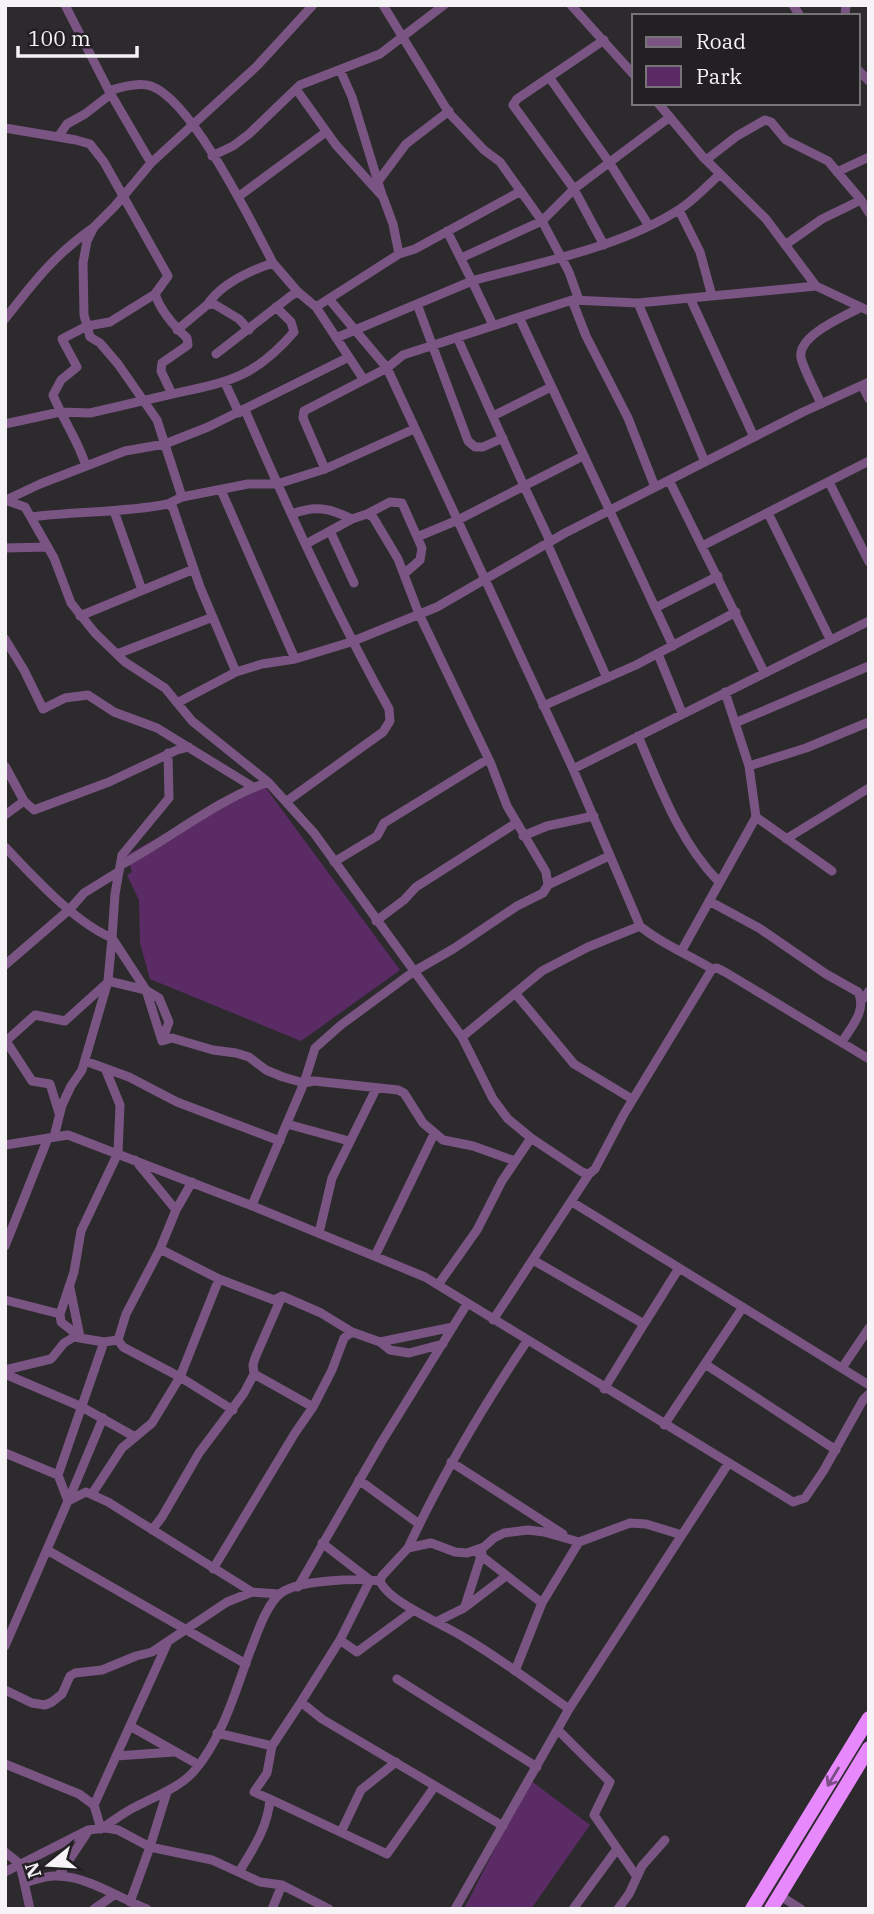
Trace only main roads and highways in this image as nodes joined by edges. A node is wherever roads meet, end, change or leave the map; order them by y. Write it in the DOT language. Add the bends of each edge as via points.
graph roads {
  1 [pos="869,1718"];
  2 [pos="869,1748"];
  3 [pos="752,1909"];
  4 [pos="771,1909"];
  1 -- 3 [label="highway, one-way"];
  2 -- 4 [label="highway"];
}
